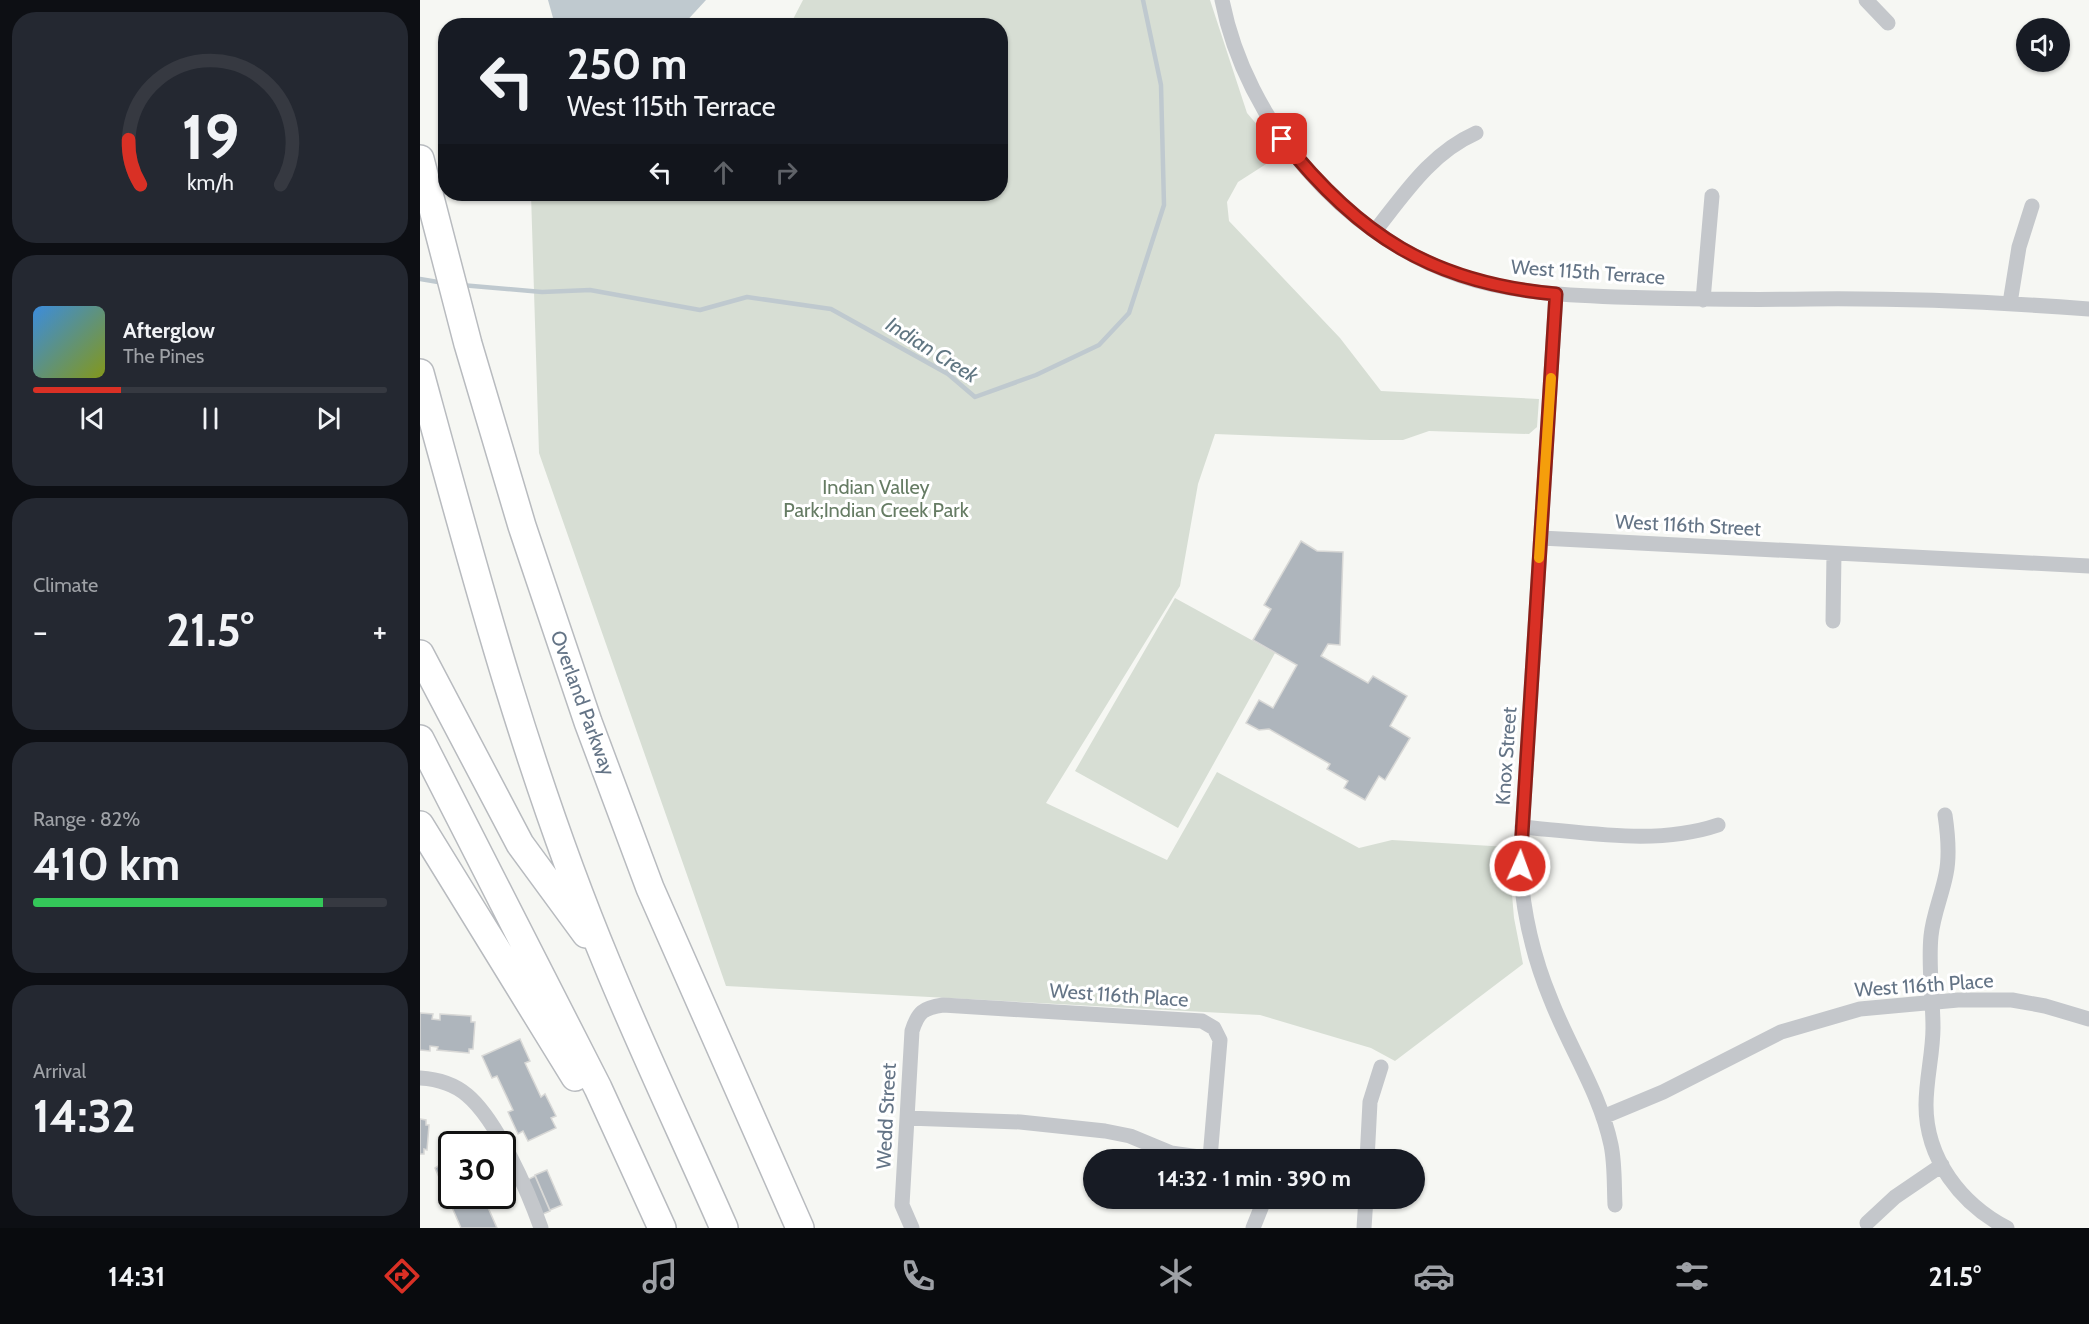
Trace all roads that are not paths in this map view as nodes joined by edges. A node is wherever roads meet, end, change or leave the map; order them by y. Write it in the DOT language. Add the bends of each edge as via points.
graph roads {
  1 [pos="1222,0"];
  2 [pos="1866,0"];
  3 [pos="1888,23"];
  4 [pos="1476,133"];
  5 [pos="420,159"];
  6 [pos="1712,196"];
  7 [pos="2032,206"];
  8 [pos="1375,231"];
  9 [pos="1556,294"];
  10 [pos="1703,300"];
  11 [pos="2010,303"];
  12 [pos="2089,309"];
  13 [pos="420,373"];
  14 [pos="1540,538"];
  15 [pos="1834,553"];
  16 [pos="2089,566"];
  17 [pos="1833,621"];
  18 [pos="420,654"];
  19 [pos="420,739"];
  20 [pos="1945,815"];
  21 [pos="420,825"];
  22 [pos="1718,825"];
  23 [pos="1522,827"];
  24 [pos="605,960"];
  25 [pos="1932,1002"];
  26 [pos="925,1008"];
  27 [pos="2089,1018"];
  28 [pos="1381,1067"];
  29 [pos="420,1078"];
  30 [pos="1603,1117"];
  31 [pos="907,1118"];
  32 [pos="1161,1149"];
  33 [pos="1215,1149"];
  34 [pos="1368,1149"];
  35 [pos="1941,1165"];
  36 [pos="644,1188"];
  37 [pos="1615,1204"];
  38 [pos="1261,1209"];
  39 [pos="1365,1209"];
  40 [pos="1867,1223"];
  41 [pos="540,1228"];
  42 [pos="662,1228"];
  43 [pos="724,1228"];
  44 [pos="800,1228"];
  45 [pos="912,1228"];
  46 [pos="1253,1228"];
  47 [pos="1364,1228"];
  48 [pos="2007,1228"];
  1 -- 8 [label="street, West 115th Terrace" via="1259,101 1282,139 1334,199"];
  2 -- 3 [label="street"];
  4 -- 8 [label="street" via="1458,141 1430,163"];
  5 -- 44 [label="highway, Overland Parkway" via="468,344 526,537 588,722 650,888"];
  6 -- 10 [label="street"];
  7 -- 11 [label="street" via="2019,247"];
  8 -- 9 [label="street, West 115th Terrace" via="1406,253 1462,277 1494,286"];
  9 -- 10 [label="street, West 115th Terrace"];
  9 -- 14 [label="street, Knox Street"];
  10 -- 11 [label="street, West 115th Terrace" via="1935,299"];
  11 -- 12 [label="street, West 115th Terrace"];
  13 -- 24 [label="highway" via="507,685"];
  14 -- 15 [label="street, West 116th Street"];
  14 -- 23 [label="street, Knox Street"];
  15 -- 16 [label="street, West 116th Street"];
  15 -- 17 [label="street"];
  18 -- 24 [label="highway" via="520,844"];
  19 -- 36 [label="highway" via="574,1039"];
  20 -- 25 [label="street" via="1949,849 1931,936"];
  21 -- 36 [label="highway"];
  22 -- 23 [label="street" via="1660,837"];
  23 -- 30 [label="street, Knox Street" via="1522,885 1535,958"];
  24 -- 43 [label="highway"];
  25 -- 27 [label="street, West 116th Place" via="2012,1000"];
  25 -- 30 [label="street, West 116th Place" via="1860,1008 1790,1029 1664,1092"];
  25 -- 35 [label="street" via="1926,1107 1929,1134"];
  26 -- 31 [label="street, Wedd Street" via="918,1014 912,1031"];
  26 -- 33 [label="street, West 116th Place" via="944,1005 1202,1021 1214,1028 1220,1040"];
  28 -- 34 [label="street" via="1370,1102"];
  29 -- 41 [label="street" via="433,1079 468,1096 502,1141"];
  30 -- 37 [label="street, Knox Street" via="1611,1145"];
  31 -- 32 [label="street" via="1020,1122 1105,1131"];
  31 -- 45 [label="street, Wedd Street" via="902,1205"];
  35 -- 40 [label="street" via="1895,1197"];
  35 -- 48 [label="street" via="1970,1204"];
  36 -- 42 [label="highway"];
  38 -- 46 [label="street"];
  39 -- 47 [label="street"];
}
